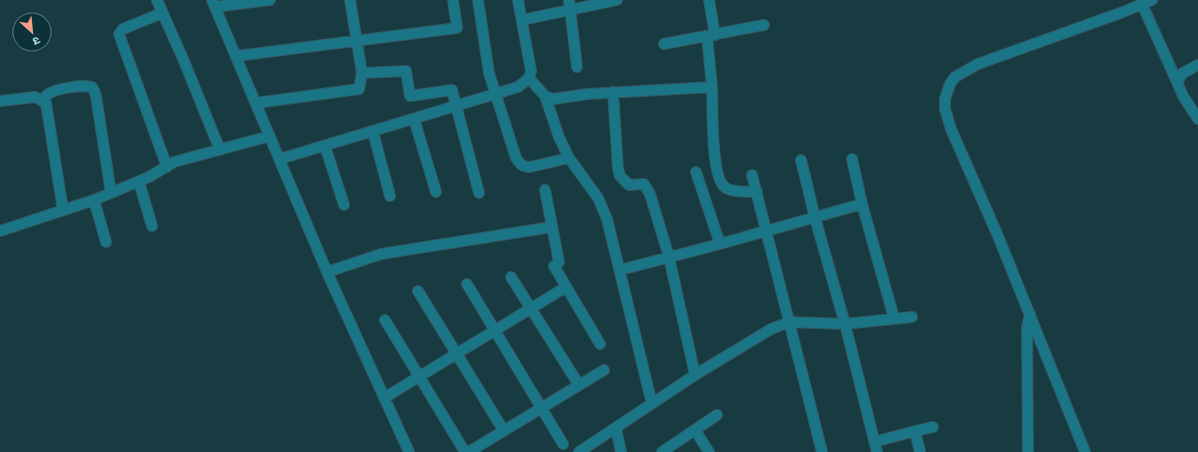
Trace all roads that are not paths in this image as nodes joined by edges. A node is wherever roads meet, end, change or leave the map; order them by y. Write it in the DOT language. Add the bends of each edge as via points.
graph roads {
  1 [pos="157,0"];
  2 [pos="270,0"];
  3 [pos="350,0"];
  4 [pos="453,0"];
  5 [pos="478,0"];
  6 [pos="518,0"];
  7 [pos="617,0"];
  8 [pos="710,0"];
  9 [pos="1147,2"];
  10 [pos="214,3"];
  11 [pos="570,5"];
  12 [pos="162,13"];
  13 [pos="522,20"];
  14 [pos="764,25"];
  15 [pos="711,36"];
  16 [pos="356,40"];
  17 [pos="664,44"];
  18 [pos="236,56"];
  19 [pos="1198,65"];
  20 [pos="577,67"];
  21 [pos="362,73"];
  22 [pos="528,78"];
  23 [pos="1177,82"];
  24 [pos="712,87"];
  25 [pos="613,92"];
  26 [pos="497,94"];
  27 [pos="545,96"];
  28 [pos="43,100"];
  29 [pos="0,101"];
  30 [pos="256,103"];
  31 [pos="456,106"];
  32 [pos="414,119"];
  33 [pos="1198,119"];
  34 [pos="373,132"];
  35 [pos="270,136"];
  36 [pos="325,146"];
  37 [pos="220,150"];
  38 [pos="569,158"];
  39 [pos="280,159"];
  40 [pos="852,159"];
  41 [pos="801,160"];
  42 [pos="167,167"];
  43 [pos="696,172"];
  44 [pos="752,175"];
  45 [pos="139,182"];
  46 [pos="545,190"];
  47 [pos="436,192"];
  48 [pos="478,192"];
  49 [pos="757,192"];
  50 [pos="111,193"];
  51 [pos="390,196"];
  52 [pos="94,200"];
  53 [pos="862,204"];
  54 [pos="344,205"];
  55 [pos="64,210"];
  56 [pos="815,218"];
  57 [pos="152,226"];
  58 [pos="552,227"];
  59 [pos="0,231"];
  60 [pos="766,232"];
  61 [pos="106,242"];
  62 [pos="720,244"];
  63 [pos="669,257"];
  64 [pos="620,270"];
  65 [pos="327,272"];
  66 [pos="511,277"];
  67 [pos="467,284"];
  68 [pos="566,287"];
  69 [pos="418,291"];
  70 [pos="531,308"];
  71 [pos="1030,314"];
  72 [pos="912,317"];
  73 [pos="894,318"];
  74 [pos="385,320"];
  75 [pos="789,322"];
  76 [pos="845,324"];
  77 [pos="495,330"];
  78 [pos="600,344"];
  79 [pos="456,354"];
  80 [pos="604,370"];
  81 [pos="695,375"];
  82 [pos="418,377"];
  83 [pos="579,385"];
  84 [pos="384,398"];
  85 [pos="652,404"];
  86 [pos="542,408"];
  87 [pos="717,415"];
  88 [pos="934,427"];
  89 [pos="616,428"];
  90 [pos="695,430"];
  91 [pos="504,431"];
  92 [pos="915,431"];
  93 [pos="874,442"];
  94 [pos="563,444"];
  95 [pos="409,452"];
  96 [pos="465,452"];
  97 [pos="469,452"];
  98 [pos="578,452"];
  99 [pos="621,452"];
  100 [pos="662,452"];
  101 [pos="709,452"];
  102 [pos="822,452"];
  103 [pos="877,452"];
  104 [pos="920,452"];
  105 [pos="1028,452"];
  106 [pos="1085,452"];
  1 -- 12 [label="street"];
  2 -- 10 [label="street"];
  3 -- 16 [label="street"];
  4 -- 16 [label="street" via="457,28"];
  5 -- 26 [label="street" via="487,61"];
  6 -- 13 [label="street"];
  7 -- 11 [label="street"];
  8 -- 15 [label="street"];
  9 -- 23 [label="street"];
  9 -- 71 [label="street" via="978,64 955,77 946,91 945,109 951,128"];
  10 -- 18 [label="street"];
  11 -- 13 [label="street"];
  11 -- 20 [label="street"];
  12 -- 37 [label="street"];
  12 -- 42 [label="street" via="123,29 119,34"];
  13 -- 22 [label="street" via="531,71"];
  14 -- 15 [label="street"];
  15 -- 17 [label="street"];
  15 -- 24 [label="street"];
  16 -- 18 [label="street"];
  16 -- 21 [label="street"];
  18 -- 30 [label="street"];
  19 -- 23 [label="street" via="1183,73"];
  21 -- 30 [label="street" via="359,89"];
  21 -- 31 [label="street" via="406,71 410,96 452,90"];
  22 -- 26 [label="street" via="518,87"];
  22 -- 27 [label="street"];
  23 -- 33 [label="street"];
  24 -- 25 [label="street"];
  24 -- 49 [label="street" via="715,164 720,180 726,188"];
  25 -- 27 [label="street" via="554,99"];
  25 -- 63 [label="street" via="620,176 629,185 644,184 647,187"];
  26 -- 31 [label="street"];
  26 -- 38 [label="street" via="520,164 530,167"];
  27 -- 38 [label="street"];
  28 -- 29 [label="street" via="35,97"];
  28 -- 50 [label="street" via="47,94 56,91 86,85 94,88"];
  28 -- 55 [label="street" via="48,106"];
  30 -- 35 [label="street"];
  31 -- 32 [label="street"];
  31 -- 48 [label="street"];
  32 -- 34 [label="street"];
  32 -- 47 [label="street"];
  34 -- 36 [label="street"];
  34 -- 51 [label="street"];
  35 -- 37 [label="street"];
  35 -- 39 [label="street"];
  36 -- 39 [label="street"];
  36 -- 54 [label="street"];
  37 -- 42 [label="street" via="174,162"];
  38 -- 64 [label="street" via="598,198 607,219"];
  39 -- 65 [label="street"];
  40 -- 53 [label="street"];
  41 -- 56 [label="street"];
  42 -- 45 [label="street"];
  43 -- 62 [label="street"];
  44 -- 49 [label="street"];
  45 -- 50 [label="street"];
  45 -- 57 [label="street"];
  46 -- 58 [label="street"];
  49 -- 60 [label="street"];
  50 -- 52 [label="street"];
  52 -- 55 [label="street"];
  52 -- 61 [label="street"];
  53 -- 56 [label="street"];
  53 -- 73 [label="street"];
  55 -- 59 [label="street"];
  56 -- 60 [label="street"];
  56 -- 76 [label="street"];
  58 -- 65 [label="street" via="381,254"];
  58 -- 68 [label="street" via="557,264"];
  60 -- 62 [label="street"];
  60 -- 75 [label="street"];
  62 -- 63 [label="street"];
  63 -- 64 [label="street"];
  63 -- 81 [label="street"];
  64 -- 85 [label="street"];
  65 -- 84 [label="street"];
  66 -- 70 [label="street"];
  67 -- 77 [label="street"];
  68 -- 70 [label="street"];
  68 -- 78 [label="street"];
  69 -- 79 [label="street"];
  70 -- 77 [label="street"];
  70 -- 83 [label="street"];
  71 -- 105 [label="street" via="1026,327"];
  71 -- 106 [label="street"];
  72 -- 73 [label="street"];
  73 -- 76 [label="street"];
  74 -- 82 [label="street"];
  75 -- 76 [label="street"];
  75 -- 81 [label="street" via="772,329"];
  75 -- 102 [label="street"];
  76 -- 93 [label="street"];
  77 -- 79 [label="street"];
  77 -- 86 [label="street"];
  79 -- 82 [label="street"];
  79 -- 91 [label="street"];
  80 -- 83 [label="street"];
  81 -- 85 [label="street"];
  82 -- 84 [label="street"];
  82 -- 96 [label="street"];
  83 -- 86 [label="street"];
  84 -- 95 [label="street"];
  85 -- 89 [label="street"];
  86 -- 91 [label="street"];
  86 -- 94 [label="street"];
  87 -- 90 [label="street"];
  88 -- 92 [label="street"];
  89 -- 98 [label="street"];
  89 -- 99 [label="street"];
  90 -- 100 [label="street"];
  90 -- 101 [label="street"];
  91 -- 97 [label="street"];
  92 -- 93 [label="street"];
  92 -- 104 [label="street"];
  93 -- 103 [label="street"];
}
